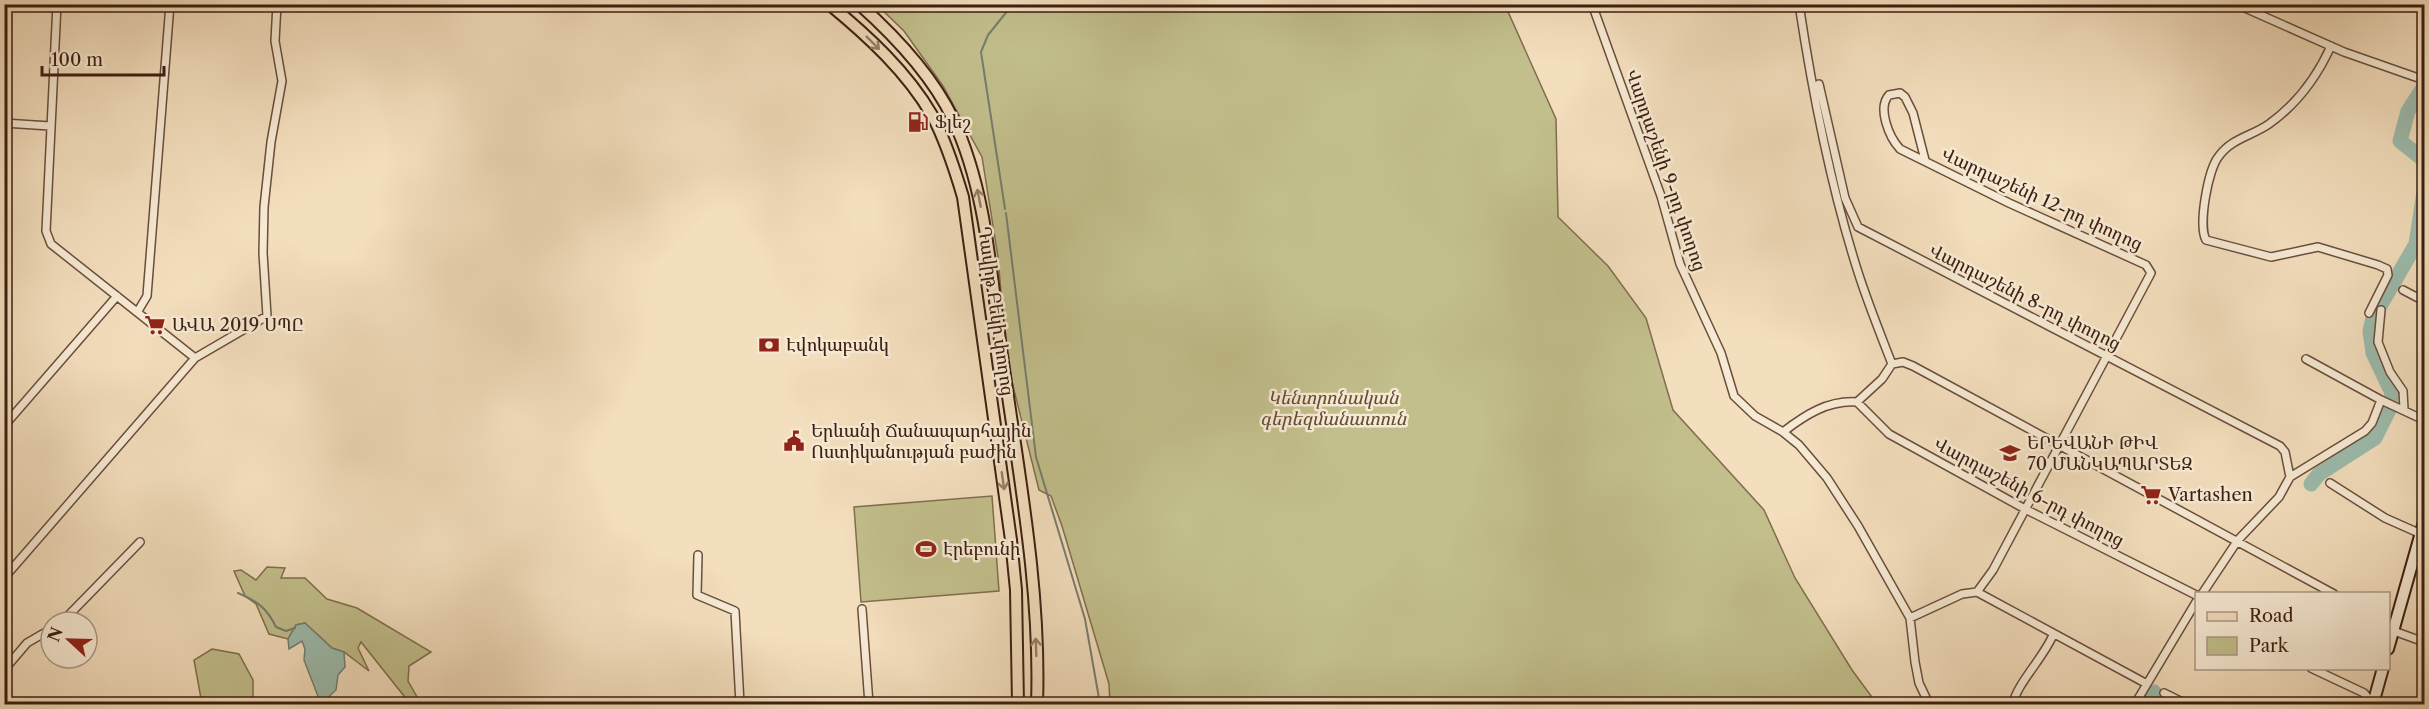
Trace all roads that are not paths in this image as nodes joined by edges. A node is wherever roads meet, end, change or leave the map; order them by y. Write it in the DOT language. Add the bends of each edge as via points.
graph roads {
  1 [pos="57,4"];
  2 [pos="170,4"];
  3 [pos="277,4"];
  4 [pos="829,4"];
  5 [pos="859,4"];
  6 [pos="1592,4"];
  7 [pos="1799,4"];
  8 [pos="2236,4"];
  9 [pos="2331,46"];
  10 [pos="2424,80"];
  11 [pos="1818,84"];
  12 [pos="4,123"];
  13 [pos="50,126"];
  14 [pos="1925,160"];
  15 [pos="2403,290"];
  16 [pos="117,296"];
  17 [pos="2424,302"];
  18 [pos="2381,310"];
  19 [pos="138,311"];
  20 [pos="2369,314"];
  21 [pos="2108,357"];
  22 [pos="195,358"];
  23 [pos="2306,359"];
  24 [pos="1892,364"];
  25 [pos="2382,401"];
  26 [pos="1857,402"];
  27 [pos="2403,409"];
  28 [pos="2424,420"];
  29 [pos="4,426"];
  30 [pos="1783,432"];
  31 [pos="2060,445"];
  32 [pos="2290,477"];
  33 [pos="2330,483"];
  34 [pos="2025,509"];
  35 [pos="2424,522"];
  36 [pos="2421,534"];
  37 [pos="2238,540"];
  38 [pos="140,542"];
  39 [pos="698,555"];
  40 [pos="4,578"];
  41 [pos="1977,592"];
  42 [pos="2203,592"];
  43 [pos="2330,592"];
  44 [pos="2195,594"];
  45 [pos="2195,604"];
  46 [pos="862,609"];
  47 [pos="74,610"];
  48 [pos="1910,618"];
  49 [pos="2391,630"];
  50 [pos="2053,635"];
  51 [pos="39,636"];
  52 [pos="2424,642"];
  53 [pos="4,670"];
  54 [pos="2313,670"];
  55 [pos="2383,670"];
  56 [pos="2147,684"];
  57 [pos="2164,693"];
  58 [pos="2373,704"];
  59 [pos="740,705"];
  60 [pos="868,705"];
  61 [pos="1018,705"];
  62 [pos="1037,705"];
  63 [pos="1929,705"];
  64 [pos="2013,705"];
  65 [pos="2135,705"];
  66 [pos="2186,705"];
  1 -- 13 [label="street"];
  2 -- 19 [label="street" via="147,296"];
  3 -- 22 [label="street" via="275,41 282,81 264,207 267,316"];
  4 -- 61 [label="main road, Դավիթ Բեկի փողոց, one-way" via="893,63 932,115 963,197 1011,540"];
  62 -- 5 [label="main road, Դավիթ Բեկի փողոց, one-way" via="1034,589 977,185 953,120 934,86"];
  6 -- 30 [label="street, Վարդաշենի 9-րդ փողոց" via="1657,185 1680,264 1721,353 1734,396 1755,416"];
  7 -- 24 [label="street" via="1844,221"];
  8 -- 9 [label="street"];
  9 -- 10 [label="street"];
  9 -- 20 [label="street" via="2318,75 2298,98 2270,124 2230,144 2218,156 2209,184 2202,232 2214,244 2271,257 2318,247 2387,269 2388,275"];
  11 -- 21 [label="street, Վարդաշենի 8-րդ փողոց" via="1845,198 1858,227"];
  12 -- 13 [label="street"];
  13 -- 16 [label="street" via="46,231 51,244"];
  14 -- 14 [label="street, Վարդաշենի 12-րդ փողոց" via="1910,106 1903,95 1889,94 1884,106 1893,140 1900,148"];
  14 -- 21 [label="street, Վարդաշենի 12-րդ փողոց" via="2146,265 2150,279"];
  15 -- 17 [label="street"];
  16 -- 19 [label="street"];
  16 -- 29 [label="street"];
  18 -- 27 [label="street" via="2378,342 2403,391"];
  19 -- 22 [label="street"];
  21 -- 31 [label="street"];
  21 -- 32 [label="street, Վարդաշենի 8-րդ փողոց" via="2280,446"];
  22 -- 40 [label="street"];
  23 -- 25 [label="street"];
  24 -- 26 [label="street"];
  24 -- 31 [label="street" via="1903,362 1913,366"];
  25 -- 27 [label="street"];
  25 -- 32 [label="street" via="2365,431"];
  26 -- 30 [label="street" via="1810,413"];
  26 -- 34 [label="street, Վարդաշենի 6-րդ փողոց" via="1889,434"];
  27 -- 28 [label="street"];
  30 -- 48 [label="street, Վարդաշենի 9-րդ փողոց" via="1827,478"];
  31 -- 34 [label="street"];
  31 -- 37 [label="street"];
  32 -- 37 [label="street" via="2278,497"];
  33 -- 36 [label="street" via="2385,518"];
  34 -- 41 [label="street"];
  34 -- 44 [label="street, Վարդաշենի 6-րդ փողոց"];
  35 -- 36 [label="main road"];
  36 -- 49 [label="main road"];
  37 -- 42 [label="street"];
  37 -- 43 [label="street"];
  38 -- 47 [label="street"];
  39 -- 59 [label="street" via="697,595 735,611"];
  41 -- 48 [label="street" via="1962,594"];
  41 -- 50 [label="street"];
  45 -- 56 [label="street"];
  46 -- 60 [label="street"];
  48 -- 63 [label="street, Վարդաշենի 9-րդ փողոց" via="1919,683"];
  49 -- 52 [label="street"];
  50 -- 56 [label="street"];
  50 -- 64 [label="street"];
  51 -- 53 [label="street" via="27,643"];
  54 -- 58 [label="street" via="2364,693"];
  55 -- 58 [label="main road"];
  56 -- 65 [label="street"];
  57 -- 66 [label="street"];
}
